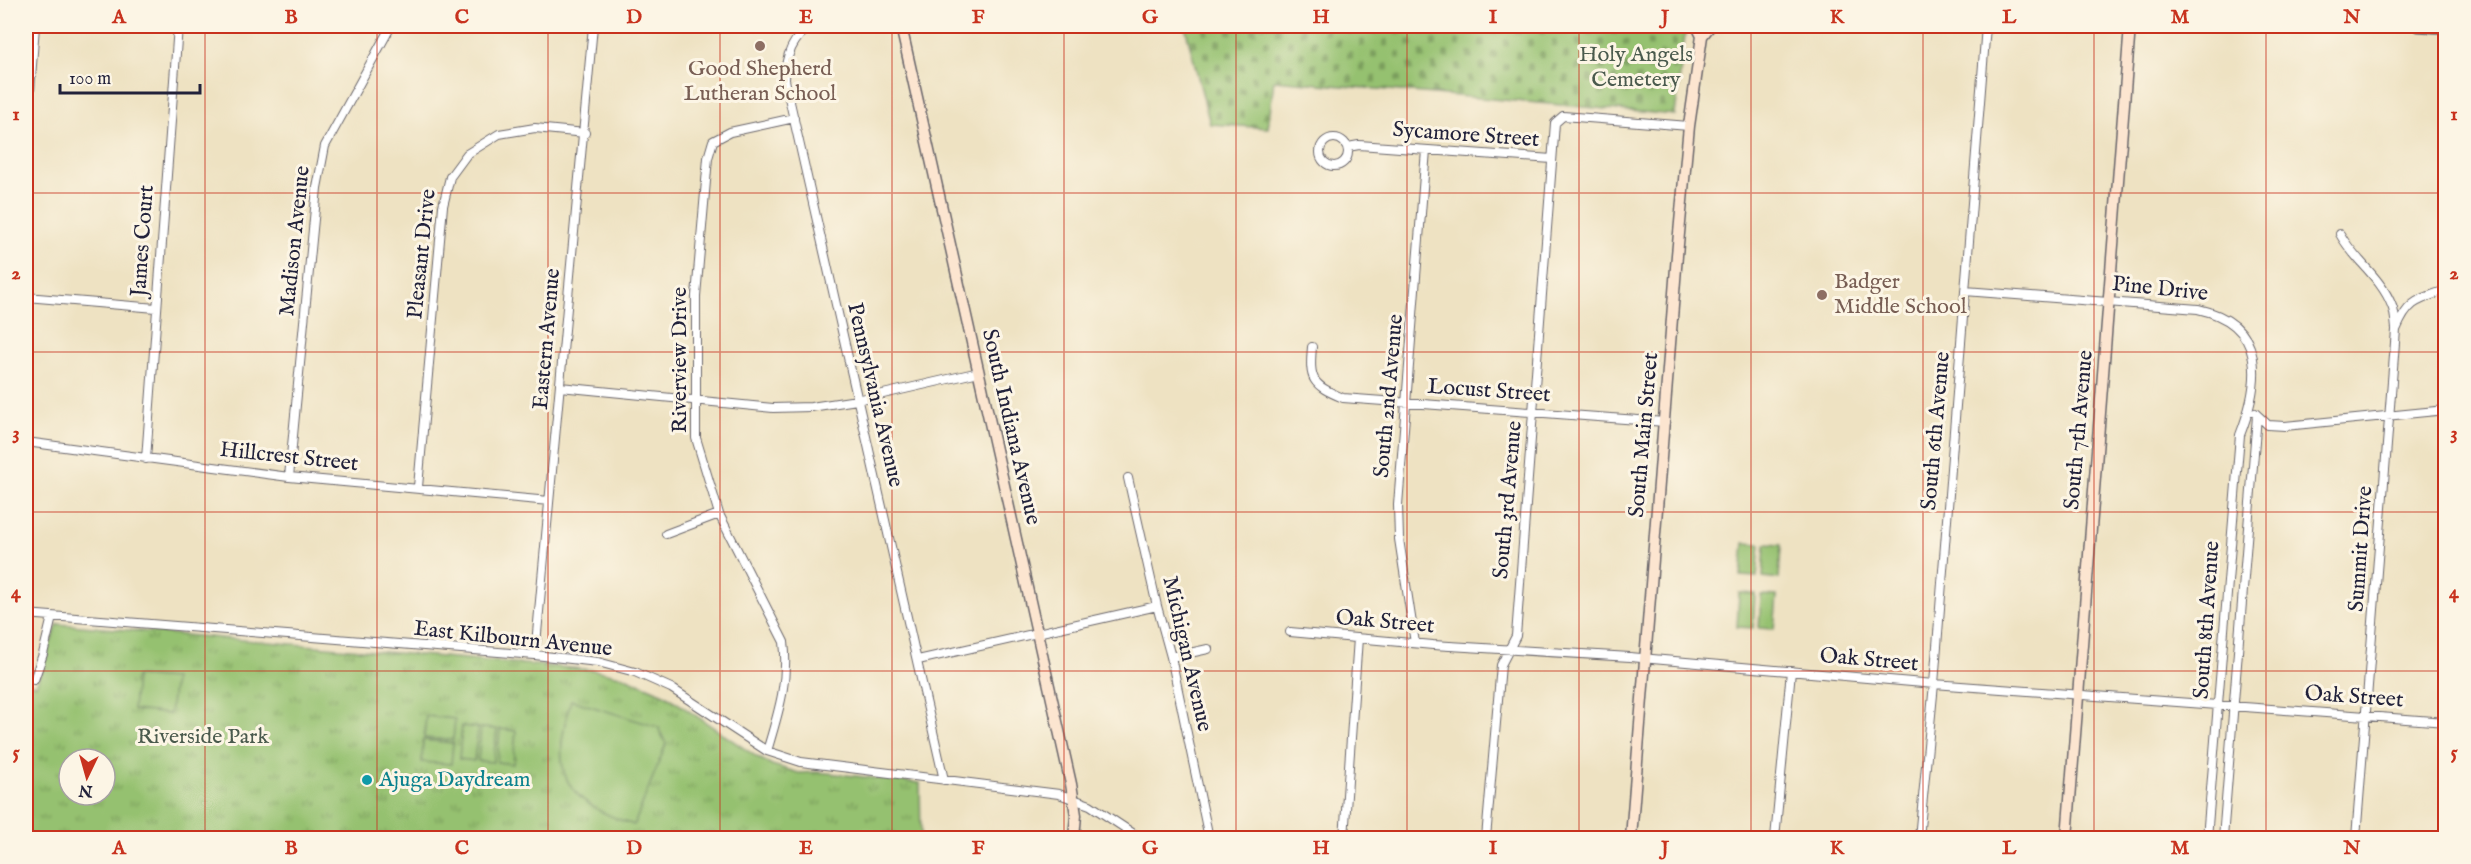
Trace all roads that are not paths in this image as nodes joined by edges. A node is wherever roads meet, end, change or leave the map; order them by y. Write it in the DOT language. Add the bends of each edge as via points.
graph roads {
  1 [pos="35,26"];
  2 [pos="178,26"];
  3 [pos="391,26"];
  4 [pos="593,26"];
  5 [pos="811,26"];
  6 [pos="901,26"];
  7 [pos="1710,26"];
  8 [pos="1986,26"];
  9 [pos="2130,26"];
  10 [pos="2418,26"];
  11 [pos="2432,26"];
  12 [pos="2445,28"];
  13 [pos="1700,31"];
  14 [pos="794,118"];
  15 [pos="1689,126"];
  16 [pos="585,133"];
  17 [pos="26,143"];
  18 [pos="1348,147"];
  19 [pos="1426,150"];
  20 [pos="1552,159"];
  21 [pos="2340,234"];
  22 [pos="2445,290"];
  23 [pos="1965,291"];
  24 [pos="26,297"];
  25 [pos="2109,301"];
  26 [pos="156,308"];
  27 [pos="2396,330"];
  28 [pos="1312,346"];
  29 [pos="979,372"];
  30 [pos="560,387"];
  31 [pos="697,400"];
  32 [pos="856,400"];
  33 [pos="1407,403"];
  34 [pos="2251,407"];
  35 [pos="2445,410"];
  36 [pos="1533,412"];
  37 [pos="2257,416"];
  38 [pos="2389,416"];
  39 [pos="1665,422"];
  40 [pos="26,442"];
  41 [pos="146,459"];
  42 [pos="289,477"];
  43 [pos="1128,478"];
  44 [pos="418,487"];
  45 [pos="549,501"];
  46 [pos="719,514"];
  47 [pos="666,534"];
  48 [pos="1157,606"];
  49 [pos="26,614"];
  50 [pos="52,617"];
  51 [pos="1290,632"];
  52 [pos="1038,634"];
  53 [pos="1358,638"];
  54 [pos="1415,643"];
  55 [pos="1208,649"];
  56 [pos="1508,650"];
  57 [pos="535,655"];
  58 [pos="1171,657"];
  59 [pos="1644,658"];
  60 [pos="918,660"];
  61 [pos="1791,671"];
  62 [pos="34,680"];
  63 [pos="1934,684"];
  64 [pos="2078,694"];
  65 [pos="2219,706"];
  66 [pos="2235,707"];
  67 [pos="2366,716"];
  68 [pos="2445,722"];
  69 [pos="767,751"];
  70 [pos="944,780"];
  71 [pos="1074,799"];
  72 [pos="1074,838"];
  73 [pos="1140,838"];
  74 [pos="1209,838"];
  75 [pos="1344,838"];
  76 [pos="1486,838"];
  77 [pos="1631,838"];
  78 [pos="1775,838"];
  79 [pos="1919,838"];
  80 [pos="2067,838"];
  81 [pos="2207,838"];
  82 [pos="2223,838"];
  83 [pos="2356,838"];
  1 -- 17 [label="street"];
  2 -- 26 [label="street, James Court"];
  3 -- 42 [label="street, Madison Avenue" via="325,146 317,188"];
  4 -- 16 [label="street, Eastern Avenue"];
  5 -- 14 [label="street, Pennsylvania Avenue" via="793,43 785,66"];
  6 -- 29 [label="street, South Indiana Avenue"];
  7 -- 13 [label="street, South Main Street"];
  8 -- 23 [label="street, South 6th Avenue"];
  9 -- 25 [label="street, South 7th Avenue"];
  10 -- 11 [label="street"];
  11 -- 12 [label="street"];
  13 -- 15 [label="street, South Main Street"];
  14 -- 31 [label="street, Riverview Drive" via="710,138 696,296"];
  14 -- 32 [label="street, Pennsylvania Avenue"];
  15 -- 20 [label="street, Sycamore Street" via="1563,116 1556,123"];
  15 -- 39 [label="street, South Main Street"];
  16 -- 30 [label="street, Eastern Avenue"];
  16 -- 44 [label="street, Pleasant Drive" via="535,128 499,134 467,154 450,177 443,206"];
  18 -- 19 [label="street, Sycamore Street"];
  19 -- 20 [label="street, Sycamore Street"];
  19 -- 33 [label="street, South 2nd Avenue"];
  20 -- 36 [label="street, South 3rd Avenue"];
  21 -- 27 [label="street" via="2349,250 2382,286 2393,307"];
  22 -- 27 [label="street, Summit Drive" via="2412,304 2403,312"];
  23 -- 25 [label="street, Pine Drive"];
  23 -- 63 [label="street, South 6th Avenue"];
  24 -- 26 [label="street"];
  25 -- 34 [label="street, Pine Drive" via="2198,309 2218,313 2235,325 2253,351"];
  25 -- 64 [label="street, South 7th Avenue"];
  26 -- 41 [label="street, James Court"];
  27 -- 38 [label="street, Summit Drive"];
  28 -- 33 [label="street, Locust Street" via="1310,370 1321,389 1343,398"];
  29 -- 32 [label="street"];
  29 -- 52 [label="street, South Indiana Avenue"];
  30 -- 31 [label="street"];
  30 -- 45 [label="street, Eastern Avenue"];
  31 -- 32 [label="street" via="773,408"];
  31 -- 46 [label="street, Riverview Drive" via="696,438"];
  32 -- 60 [label="street, Pennsylvania Avenue"];
  33 -- 36 [label="street, Locust Street"];
  33 -- 54 [label="street, South 2nd Avenue" via="1399,539"];
  34 -- 37 [label="street"];
  34 -- 65 [label="street, South 8th Avenue" via="2240,435"];
  35 -- 38 [label="street"];
  36 -- 39 [label="street, Locust Street"];
  36 -- 56 [label="street, South 3rd Avenue" via="1516,636"];
  37 -- 38 [label="street" via="2268,425 2285,426"];
  37 -- 66 [label="street, South 8th Avenue"];
  38 -- 67 [label="street, Summit Drive"];
  39 -- 59 [label="street, South Main Street"];
  40 -- 41 [label="street, Hillcrest Street"];
  41 -- 42 [label="street, Hillcrest Street"];
  42 -- 44 [label="street, Hillcrest Street"];
  43 -- 48 [label="street, Michigan Avenue"];
  44 -- 45 [label="street, Hillcrest Street"];
  45 -- 57 [label="street, Eastern Avenue"];
  46 -- 47 [label="street"];
  46 -- 69 [label="street, Riverview Drive" via="784,642 784,692"];
  48 -- 52 [label="street"];
  48 -- 58 [label="street, Michigan Avenue"];
  49 -- 50 [label="street, East Kilbourn Avenue"];
  50 -- 57 [label="street, East Kilbourn Avenue"];
  50 -- 62 [label="street"];
  51 -- 53 [label="street, Oak Street"];
  52 -- 60 [label="street"];
  52 -- 71 [label="street, South Indiana Avenue"];
  53 -- 54 [label="street, Oak Street"];
  53 -- 75 [label="street"];
  54 -- 56 [label="street, Oak Street"];
  55 -- 58 [label="street"];
  56 -- 59 [label="street, Oak Street"];
  56 -- 76 [label="street, South 3rd Avenue" via="1501,665"];
  57 -- 69 [label="street, East Kilbourn Avenue" via="598,662 635,672 671,688"];
  58 -- 74 [label="street, Michigan Avenue"];
  59 -- 61 [label="street, Oak Street"];
  59 -- 77 [label="street, South Main Street"];
  60 -- 70 [label="street, Pennsylvania Avenue"];
  61 -- 63 [label="street, Oak Street"];
  61 -- 78 [label="street"];
  63 -- 64 [label="street, Oak Street"];
  63 -- 79 [label="street, South 6th Avenue"];
  64 -- 65 [label="street, Oak Street"];
  64 -- 80 [label="street, South 7th Avenue"];
  65 -- 66 [label="street, Oak Street"];
  65 -- 81 [label="street, South 8th Avenue"];
  66 -- 67 [label="street, Oak Street"];
  66 -- 82 [label="street, South 8th Avenue"];
  67 -- 68 [label="street, Oak Street"];
  67 -- 83 [label="street, Summit Drive"];
  69 -- 70 [label="street, East Kilbourn Avenue" via="801,762"];
  70 -- 71 [label="street, East Kilbourn Avenue"];
  71 -- 72 [label="street, South Indiana Avenue"];
  71 -- 73 [label="street, East Kilbourn Avenue"];
}
